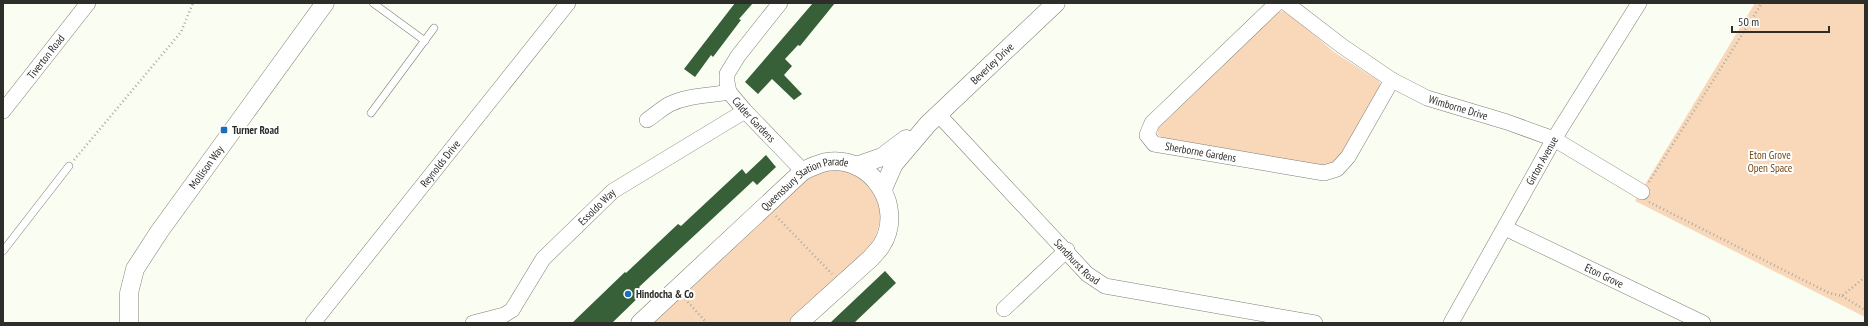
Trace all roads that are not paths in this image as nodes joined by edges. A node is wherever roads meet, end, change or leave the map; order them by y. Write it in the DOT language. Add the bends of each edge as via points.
graph roads {
  1 [pos="88,3"];
  2 [pos="325,3"];
  3 [pos="373,3"];
  4 [pos="568,3"];
  5 [pos="780,3"];
  6 [pos="1056,3"];
  7 [pos="1277,3"];
  8 [pos="1286,3"];
  9 [pos="1639,3"];
  10 [pos="434,28"];
  11 [pos="425,41"];
  12 [pos="1392,80"];
  13 [pos="729,92"];
  14 [pos="4,108"];
  15 [pos="745,111"];
  16 [pos="371,113"];
  17 [pos="933,119"];
  18 [pos="647,120"];
  19 [pos="1554,140"];
  20 [pos="69,166"];
  21 [pos="856,166"];
  22 [pos="803,171"];
  23 [pos="883,189"];
  24 [pos="1642,192"];
  25 [pos="1505,228"];
  26 [pos="1066,250"];
  27 [pos="3,251"];
  28 [pos="1004,309"];
  29 [pos="129,323"];
  30 [pos="313,323"];
  31 [pos="473,323"];
  32 [pos="640,323"];
  33 [pos="799,323"];
  34 [pos="1315,323"];
  35 [pos="1451,323"];
  36 [pos="1703,323"];
  1 -- 14 [label="street, Tiverton Road"];
  2 -- 29 [label="street, Mollison Way" via="135,269 129,293"];
  3 -- 11 [label="lane"];
  4 -- 30 [label="street, Reynolds Drive"];
  5 -- 13 [label="street, Calder Gardens" via="738,56 728,74"];
  6 -- 17 [label="street, Beverley Drive"];
  7 -- 12 [label="street, Sherborne Gardens" via="1152,123 1147,135 1154,144 1324,173 1337,169 1348,157"];
  8 -- 12 [label="street, Wimborne Drive"];
  9 -- 19 [label="street, Girton Avenue"];
  10 -- 11 [label="lane"];
  11 -- 16 [label="lane"];
  12 -- 19 [label="street, Wimborne Drive" via="1427,98 1508,122"];
  13 -- 15 [label="street, Calder Gardens"];
  13 -- 18 [label="street" via="687,98 670,104"];
  15 -- 22 [label="street, Calder Gardens"];
  15 -- 31 [label="street, Essoldo Way" via="613,190 543,259 512,310 504,315"];
  17 -- 21 [label="street, Beverley Drive" via="882,157"];
  17 -- 23 [label="street, Beverley Drive" via="894,164"];
  17 -- 26 [label="street, Sandhurst Road"];
  19 -- 24 [label="street, Wimborne Drive"];
  19 -- 25 [label="street, Girton Avenue"];
  20 -- 27 [label="lane"];
  21 -- 22 [label="street, Queensbury Station Parade" via="827,162"];
  21 -- 23 [label="street, Queensbury Station Parade" via="868,173"];
  22 -- 32 [label="street, Queensbury Station Parade"];
  23 -- 33 [label="street, Queensbury Station Parade" via="890,218 881,247"];
  25 -- 35 [label="street, Girton Avenue"];
  25 -- 36 [label="street, Eton Grove"];
  26 -- 28 [label="street"];
  26 -- 34 [label="street, Sandhurst Road" via="1087,274 1105,286"];
}
